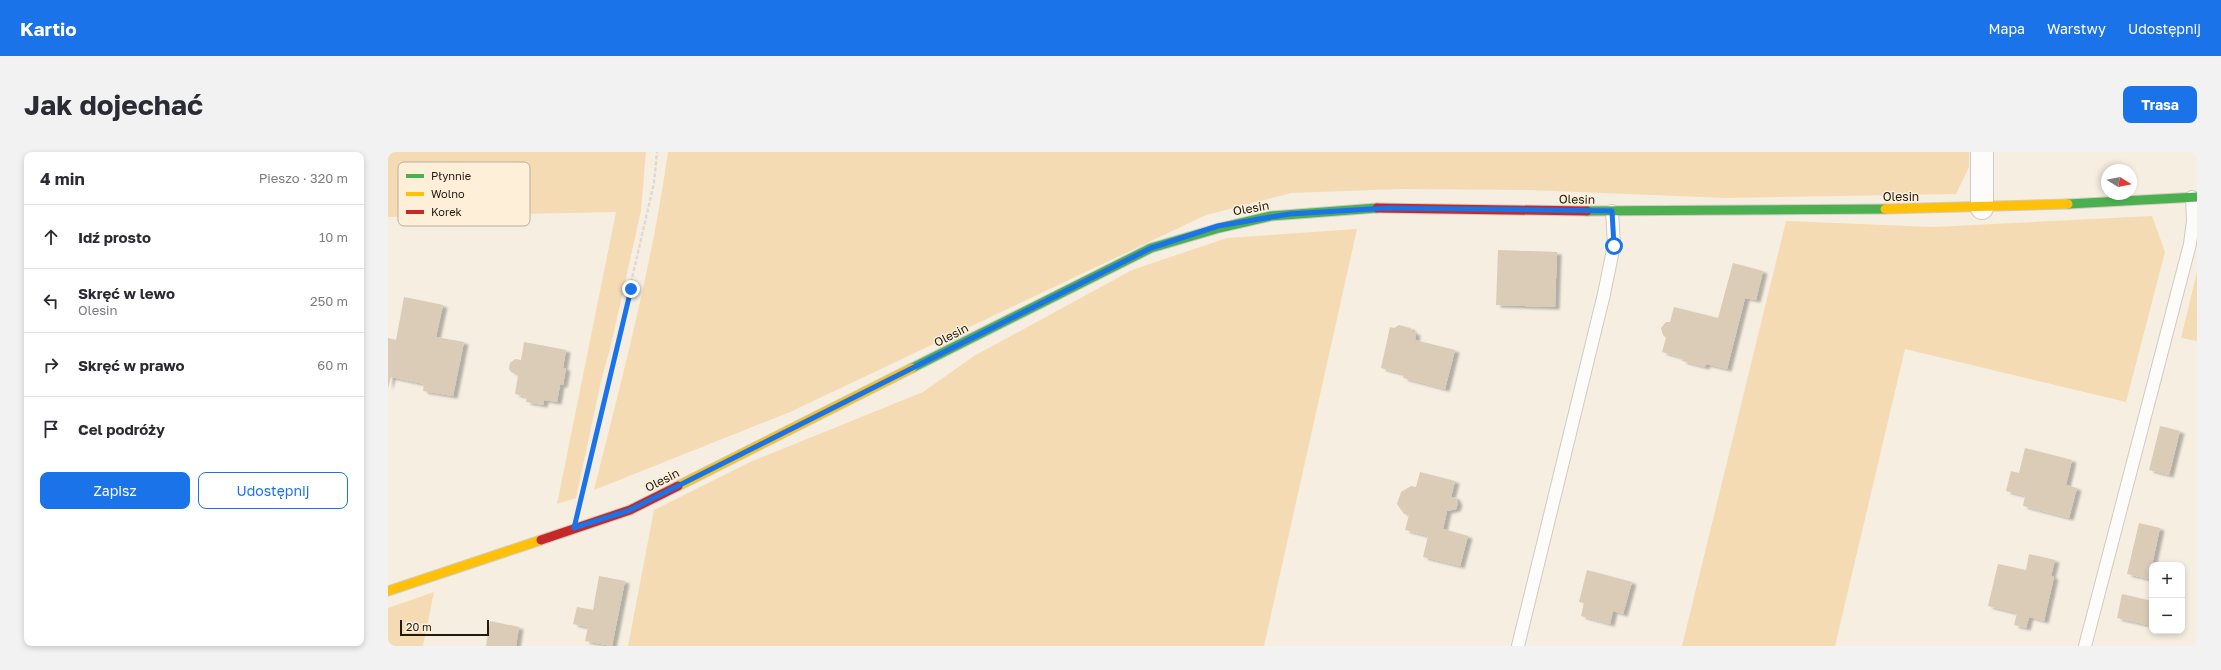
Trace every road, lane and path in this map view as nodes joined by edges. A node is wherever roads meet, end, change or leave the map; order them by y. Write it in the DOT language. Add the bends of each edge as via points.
graph roads {
  1 [pos="657,152"];
  2 [pos="1982,152"];
  3 [pos="2194,197"];
  4 [pos="1982,208"];
  5 [pos="1612,211"];
  6 [pos="574,528"];
  7 [pos="388,591"];
  8 [pos="1518,646"];
  9 [pos="2085,646"];
  1 -- 6 [label="path" via="654,183 631,289"];
  2 -- 4 [label="street"];
  3 -- 4 [label="street, Olesin"];
  3 -- 9 [label="lane" via="2190,244"];
  4 -- 5 [label="street, Olesin"];
  5 -- 6 [label="street, Olesin" via="1388,208 1289,214 1218,226 1151,248 630,510"];
  5 -- 8 [label="lane" via="1614,246 1604,294"];
  6 -- 7 [label="street, Olesin"];
}
